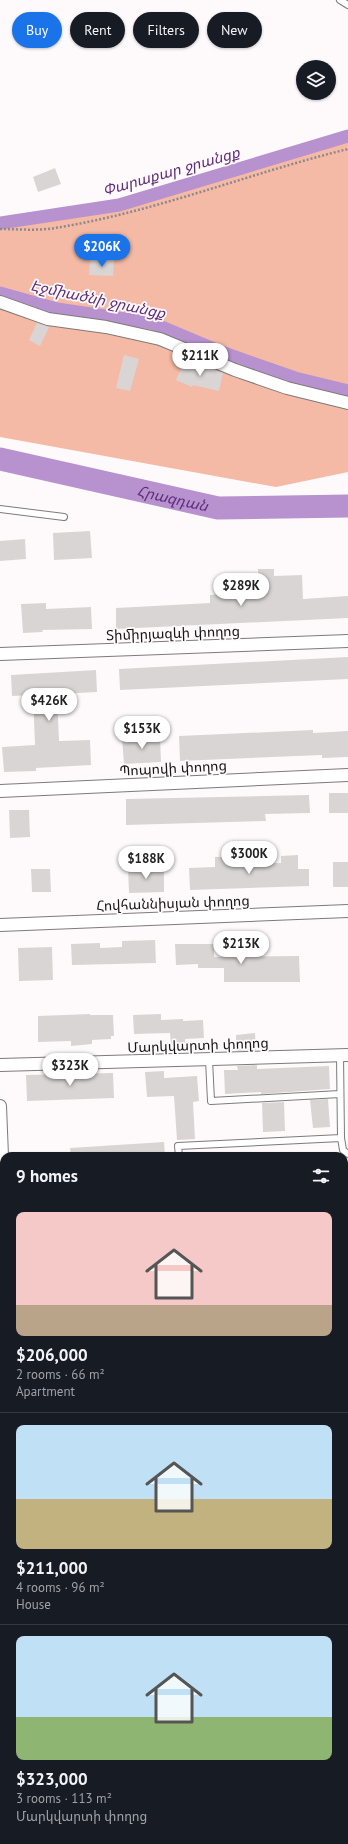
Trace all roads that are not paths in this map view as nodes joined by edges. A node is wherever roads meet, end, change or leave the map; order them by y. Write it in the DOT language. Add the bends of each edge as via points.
graph roads {
  1 [pos="340,0"];
  2 [pos="348,5"];
  3 [pos="0,302"];
  4 [pos="348,403"];
  5 [pos="0,509"];
  6 [pos="64,517"];
  7 [pos="348,641"];
  8 [pos="0,654"];
  9 [pos="348,775"];
  10 [pos="0,791"];
  11 [pos="348,910"];
  12 [pos="0,925"];
  13 [pos="344,1055"];
  14 [pos="209,1060"];
  15 [pos="0,1065"];
  16 [pos="340,1094"];
  17 [pos="0,1106"];
  18 [pos="341,1138"];
  19 [pos="1,1152"];
  20 [pos="179,1152"];
  21 [pos="346,1152"];
  1 -- 2 [label="lane"];
  3 -- 4 [label="street" via="48,319 106,327 160,339 272,383"];
  5 -- 6 [label="lane"];
  7 -- 8 [label="street, Տիմիրյազևի փողոց"];
  9 -- 10 [label="street, Պոպովի փողոց"];
  11 -- 12 [label="street, Հովհաննիսյան փողոց"];
  13 -- 14 [label="street, Մարկվարտի փողոց"];
  13 -- 16 [label="lane"];
  14 -- 15 [label="street, Մարկվարտի փողոց"];
  14 -- 16 [label="lane" via="211,1101"];
  16 -- 18 [label="lane"];
  17 -- 19 [label="street"];
  18 -- 20 [label="lane" via="178,1146"];
  18 -- 21 [label="lane"];
}
